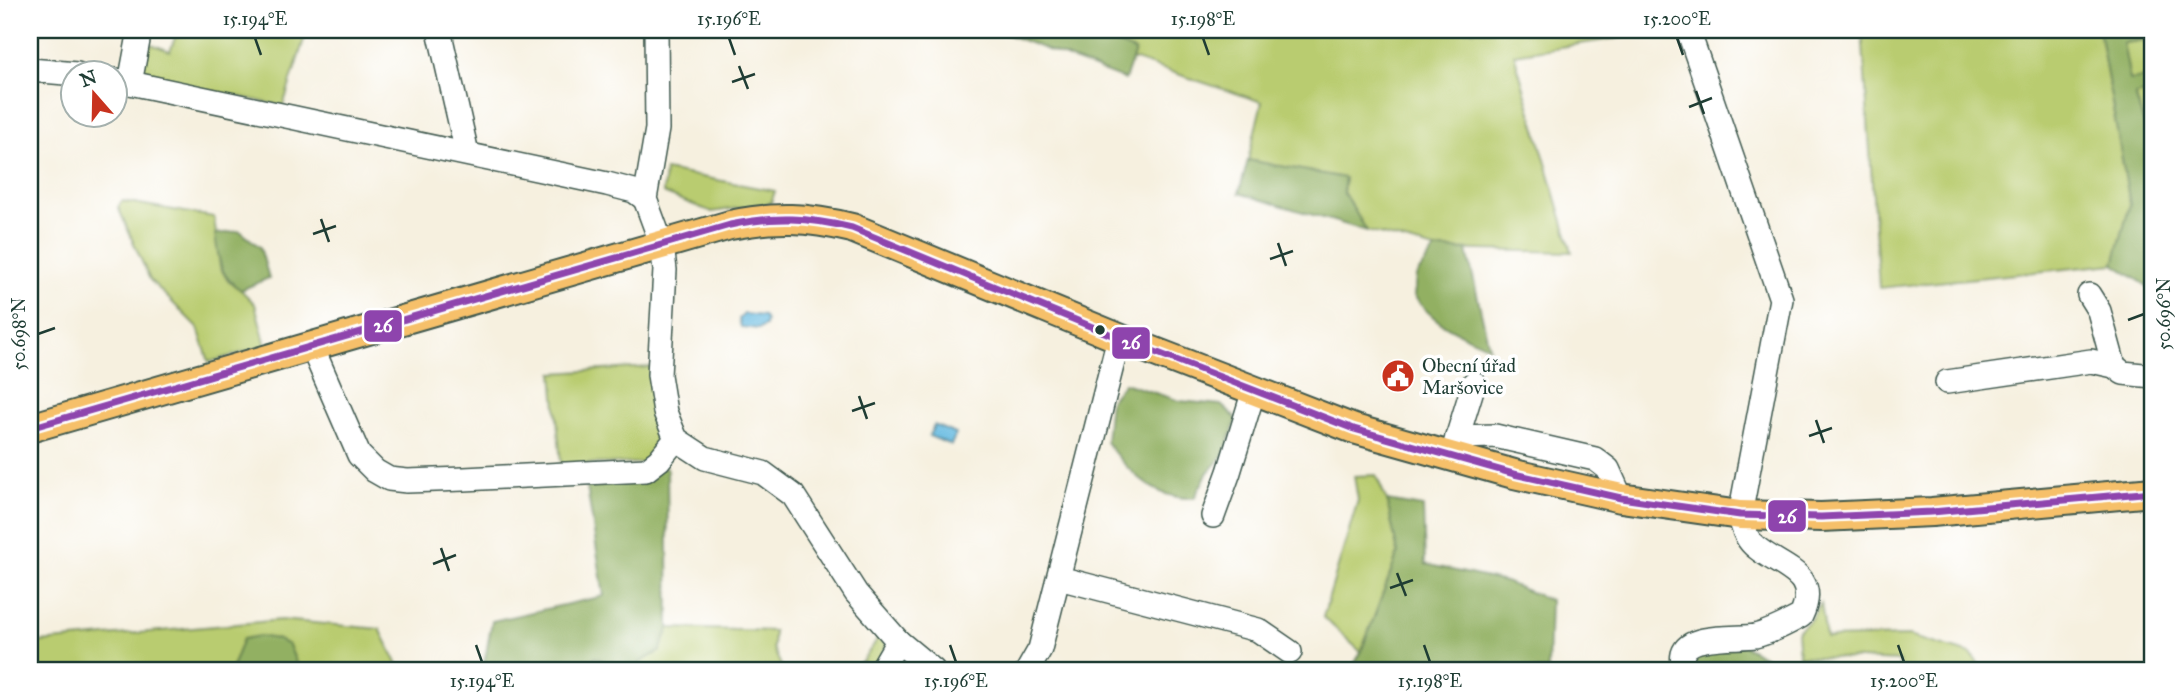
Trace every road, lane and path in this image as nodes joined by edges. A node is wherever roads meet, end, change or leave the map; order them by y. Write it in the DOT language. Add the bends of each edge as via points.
graph roads {
  1 [pos="140,30"];
  2 [pos="439,30"];
  3 [pos="656,30"];
  4 [pos="1688,30"];
  5 [pos="130,61"];
  6 [pos="30,70"];
  7 [pos="60,73"];
  8 [pos="130,83"];
  9 [pos="467,153"];
  10 [pos="645,199"];
  11 [pos="662,245"];
  12 [pos="2089,295"];
  13 [pos="1119,338"];
  14 [pos="312,347"];
  15 [pos="2114,366"];
  16 [pos="2153,376"];
  17 [pos="1947,382"];
  18 [pos="1474,383"];
  19 [pos="1254,390"];
  20 [pos="30,428"];
  21 [pos="676,439"];
  22 [pos="1454,447"];
  23 [pos="2153,492"];
  24 [pos="1740,515"];
  25 [pos="1213,516"];
  26 [pos="1059,578"];
  27 [pos="898,641"];
  28 [pos="1290,652"];
  29 [pos="881,670"];
  30 [pos="933,670"];
  31 [pos="1028,670"];
  32 [pos="1684,670"];
  1 -- 5 [label="street"];
  2 -- 9 [label="street"];
  3 -- 10 [label="street" via="657,128"];
  4 -- 24 [label="street" via="1781,299"];
  6 -- 7 [label="street"];
  8 -- 9 [label="street"];
  9 -- 10 [label="street" via="607,184"];
  10 -- 11 [label="street"];
  11 -- 13 [label="main road" via="764,218 820,220 893,244"];
  11 -- 14 [label="main road"];
  11 -- 21 [label="street" via="665,270 659,375 665,412"];
  12 -- 15 [label="street" via="2099,311"];
  13 -- 19 [label="main road"];
  13 -- 26 [label="street"];
  14 -- 20 [label="main road"];
  14 -- 21 [label="street" via="359,455 389,479 646,470"];
  15 -- 16 [label="street" via="2123,373"];
  15 -- 17 [label="street" via="2091,361"];
  18 -- 22 [label="street"];
  19 -- 22 [label="main road" via="1354,429"];
  19 -- 25 [label="street"];
  21 -- 27 [label="street" via="705,458 763,473 793,495 856,593"];
  22 -- 24 [label="main road" via="1514,474 1621,498"];
  23 -- 24 [label="main road" via="1932,513"];
  24 -- 32 [label="street" via="1747,538 1756,548 1802,580 1808,595 1806,605 1801,616 1771,630 1688,646 1683,653"];
  26 -- 28 [label="street" via="1258,630"];
  26 -- 31 [label="street" via="1041,649"];
  27 -- 29 [label="street"];
  27 -- 30 [label="street"];
}
